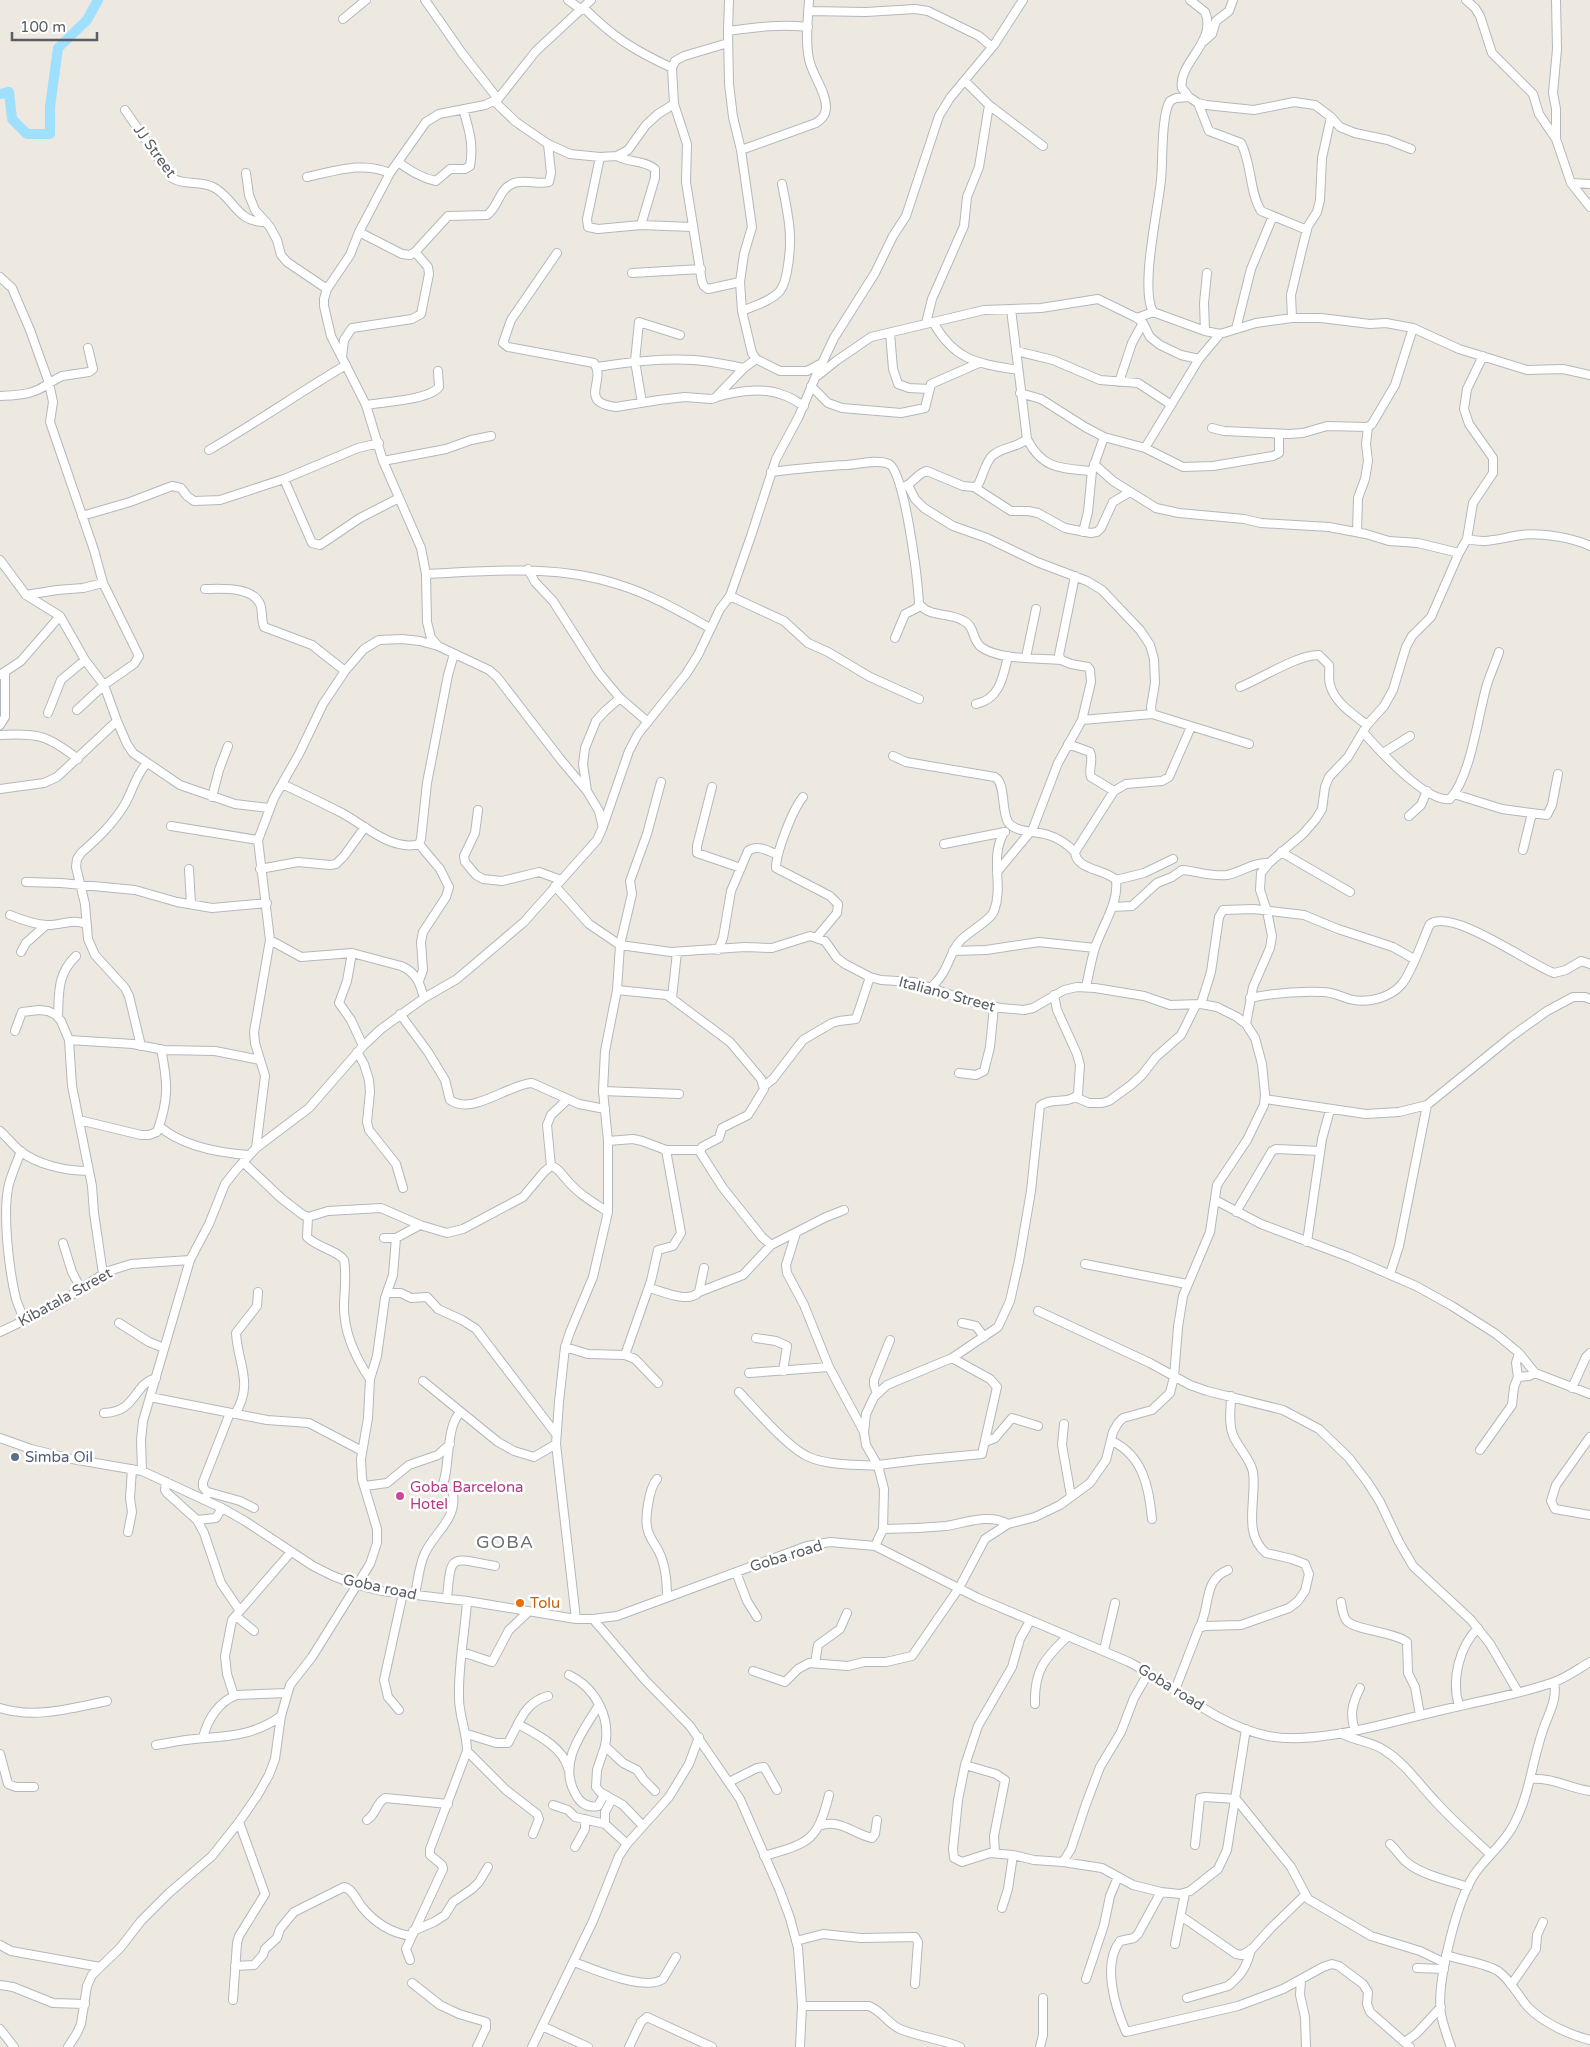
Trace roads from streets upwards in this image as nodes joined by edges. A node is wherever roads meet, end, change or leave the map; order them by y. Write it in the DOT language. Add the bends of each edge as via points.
graph roads {
  1 [pos="366,0"];
  2 [pos="426,0"];
  3 [pos="568,0"];
  4 [pos="591,0"];
  5 [pos="729,0"];
  6 [pos="809,0"];
  7 [pos="1023,0"];
  8 [pos="1190,0"];
  9 [pos="1233,0"];
  10 [pos="1466,0"];
  11 [pos="1556,0"];
  12 [pos="583,9"];
  13 [pos="808,11"];
  14 [pos="343,19"];
  15 [pos="808,27"];
  16 [pos="728,31"];
  17 [pos="1203,42"];
  18 [pos="728,43"];
  19 [pos="992,46"];
  20 [pos="672,68"];
  21 [pos="965,81"];
  22 [pos="1189,97"];
  23 [pos="496,100"];
  24 [pos="1198,103"];
  25 [pos="674,104"];
  26 [pos="990,105"];
  27 [pos="463,109"];
  28 [pos="125,110"];
  29 [pos="1331,117"];
  30 [pos="1556,139"];
  31 [pos="548,144"];
  32 [pos="1043,146"];
  33 [pos="1411,149"];
  34 [pos="741,150"];
  35 [pos="617,156"];
  36 [pos="600,157"];
  37 [pos="398,162"];
  38 [pos="246,172"];
  39 [pos="390,173"];
  40 [pos="306,178"];
  41 [pos="1571,183"];
  42 [pos="782,184"];
  43 [pos="1590,184"];
  44 [pos="1590,207"];
  45 [pos="1273,216"];
  46 [pos="266,222"];
  47 [pos="641,225"];
  48 [pos="692,227"];
  49 [pos="1307,230"];
  50 [pos="359,232"];
  51 [pos="415,252"];
  52 [pos="557,253"];
  53 [pos="701,269"];
  54 [pos="632,273"];
  55 [pos="1207,273"];
  56 [pos="0,277"];
  57 [pos="740,282"];
  58 [pos="327,289"];
  59 [pos="1011,309"];
  60 [pos="742,311"];
  61 [pos="1153,312"];
  62 [pos="1292,318"];
  63 [pos="1140,320"];
  64 [pos="929,323"];
  65 [pos="1413,328"];
  66 [pos="1236,329"];
  67 [pos="1205,332"];
  68 [pos="890,333"];
  69 [pos="1220,334"];
  70 [pos="680,335"];
  71 [pos="88,348"];
  72 [pos="1016,351"];
  73 [pos="1483,356"];
  74 [pos="342,357"];
  75 [pos="756,359"];
  76 [pos="1199,359"];
  77 [pos="635,361"];
  78 [pos="822,362"];
  79 [pos="980,363"];
  80 [pos="346,365"];
  81 [pos="597,367"];
  82 [pos="744,368"];
  83 [pos="1018,370"];
  84 [pos="438,371"];
  85 [pos="1590,375"];
  86 [pos="815,378"];
  87 [pos="1119,382"];
  88 [pos="49,383"];
  89 [pos="811,386"];
  90 [pos="929,389"];
  91 [pos="1020,392"];
  92 [pos="0,396"];
  93 [pos="715,398"];
  94 [pos="642,403"];
  95 [pos="1170,404"];
  96 [pos="366,405"];
  97 [pos="804,406"];
  98 [pos="1368,427"];
  99 [pos="1212,428"];
  100 [pos="1279,434"];
  101 [pos="491,436"];
  102 [pos="1104,437"];
  103 [pos="1027,439"];
  104 [pos="379,443"];
  105 [pos="1145,448"];
  106 [pos="209,450"];
  107 [pos="383,461"];
  108 [pos="1093,468"];
  109 [pos="771,472"];
  110 [pos="284,479"];
  111 [pos="904,486"];
  112 [pos="974,487"];
  113 [pos="1130,492"];
  114 [pos="399,498"];
  115 [pos="82,516"];
  116 [pos="1083,532"];
  117 [pos="1357,532"];
  118 [pos="1467,539"];
  119 [pos="1590,546"];
  120 [pos="1459,552"];
  121 [pos="0,560"];
  122 [pos="528,570"];
  123 [pos="426,574"];
  124 [pos="1075,576"];
  125 [pos="103,583"];
  126 [pos="205,589"];
  127 [pos="26,595"];
  128 [pos="730,596"];
  129 [pos="919,604"];
  130 [pos="1036,609"];
  131 [pos="60,616"];
  132 [pos="710,628"];
  133 [pos="895,638"];
  134 [pos="438,646"];
  135 [pos="1499,652"];
  136 [pos="454,654"];
  137 [pos="1008,656"];
  138 [pos="1026,657"];
  139 [pos="85,660"];
  140 [pos="1061,660"];
  141 [pos="345,671"];
  142 [pos="3,674"];
  143 [pos="104,685"];
  144 [pos="1240,688"];
  145 [pos="620,698"];
  146 [pos="919,699"];
  147 [pos="976,704"];
  148 [pos="77,710"];
  149 [pos="48,713"];
  150 [pos="1152,714"];
  151 [pos="1082,720"];
  152 [pos="117,722"];
  153 [pos="648,722"];
  154 [pos="0,726"];
  155 [pos="1191,727"];
  156 [pos="1365,729"];
  157 [pos="0,735"];
  158 [pos="1410,736"];
  159 [pos="1068,744"];
  160 [pos="1249,744"];
  161 [pos="228,746"];
  162 [pos="1383,752"];
  163 [pos="893,756"];
  164 [pos="78,759"];
  165 [pos="147,764"];
  166 [pos="1558,774"];
  167 [pos="661,782"];
  168 [pos="282,784"];
  169 [pos="712,786"];
  170 [pos="0,789"];
  171 [pos="587,791"];
  172 [pos="1114,791"];
  173 [pos="1427,791"];
  174 [pos="1454,794"];
  175 [pos="212,796"];
  176 [pos="803,798"];
  177 [pos="269,808"];
  178 [pos="478,810"];
  179 [pos="1532,813"];
  180 [pos="1409,816"];
  181 [pos="171,826"];
  182 [pos="364,827"];
  183 [pos="1013,827"];
  184 [pos="602,829"];
  185 [pos="1031,831"];
  186 [pos="1004,832"];
  187 [pos="258,840"];
  188 [pos="419,844"];
  189 [pos="944,844"];
  190 [pos="1523,850"];
  191 [pos="1075,852"];
  192 [pos="1281,852"];
  193 [pos="778,854"];
  194 [pos="1173,859"];
  195 [pos="1269,862"];
  196 [pos="741,868"];
  197 [pos="189,869"];
  198 [pos="260,869"];
  199 [pos="996,874"];
  200 [pos="1116,880"];
  201 [pos="26,882"];
  202 [pos="558,883"];
  203 [pos="80,886"];
  204 [pos="1350,892"];
  205 [pos="267,903"];
  206 [pos="191,904"];
  207 [pos="1112,907"];
  208 [pos="1267,911"];
  209 [pos="10,915"];
  210 [pos="86,924"];
  211 [pos="46,925"];
  212 [pos="818,937"];
  213 [pos="270,940"];
  214 [pos="620,945"];
  215 [pos="1095,948"];
  216 [pos="718,950"];
  217 [pos="953,951"];
  218 [pos="21,952"];
  219 [pos="677,952"];
  220 [pos="352,954"];
  221 [pos="76,956"];
  222 [pos="1414,959"];
  223 [pos="1590,964"];
  224 [pos="870,977"];
  225 [pos="420,981"];
  226 [pos="1086,987"];
  227 [pos="930,989"];
  228 [pos="617,990"];
  229 [pos="1054,995"];
  230 [pos="424,998"];
  231 [pos="672,998"];
  232 [pos="1250,998"];
  233 [pos="1590,999"];
  234 [pos="1198,1005"];
  235 [pos="994,1007"];
  236 [pos="400,1014"];
  237 [pos="58,1017"];
  238 [pos="1246,1024"];
  239 [pos="15,1031"];
  240 [pos="69,1040"];
  241 [pos="141,1046"];
  242 [pos="161,1049"];
  243 [pos="360,1049"];
  244 [pos="260,1060"];
  245 [pos="959,1073"];
  246 [pos="764,1086"];
  247 [pos="604,1091"];
  248 [pos="679,1094"];
  249 [pos="1075,1097"];
  250 [pos="568,1099"];
  251 [pos="1265,1099"];
  252 [pos="1427,1105"];
  253 [pos="605,1109"];
  254 [pos="1330,1110"];
  255 [pos="79,1120"];
  256 [pos="159,1126"];
  257 [pos="0,1131"];
  258 [pos="608,1141"];
  259 [pos="256,1148"];
  260 [pos="666,1150"];
  261 [pos="700,1150"];
  262 [pos="21,1151"];
  263 [pos="1320,1151"];
  264 [pos="249,1154"];
  265 [pos="243,1162"];
  266 [pos="551,1166"];
  267 [pos="89,1171"];
  268 [pos="403,1188"];
  269 [pos="1215,1200"];
  270 [pos="844,1210"];
  271 [pos="608,1212"];
  272 [pos="1236,1212"];
  273 [pos="308,1217"];
  274 [pos="420,1225"];
  275 [pos="796,1233"];
  276 [pos="384,1238"];
  277 [pos="396,1238"];
  278 [pos="1307,1242"];
  279 [pos="63,1243"];
  280 [pos="771,1245"];
  281 [pos="9,1247"];
  282 [pos="0,1248"];
  283 [pos="190,1260"];
  284 [pos="1085,1264"];
  285 [pos="704,1268"];
  286 [pos="103,1274"];
  287 [pos="1390,1274"];
  288 [pos="1186,1284"];
  289 [pos="81,1288"];
  290 [pos="649,1288"];
  291 [pos="258,1292"];
  292 [pos="699,1292"];
  293 [pos="387,1293"];
  294 [pos="1038,1311"];
  295 [pos="24,1320"];
  296 [pos="119,1323"];
  297 [pos="962,1324"];
  298 [pos="0,1332"];
  299 [pos="984,1337"];
  300 [pos="756,1338"];
  301 [pos="890,1340"];
  302 [pos="565,1347"];
  303 [pos="164,1348"];
  304 [pos="1519,1353"];
  305 [pos="1590,1353"];
  306 [pos="625,1355"];
  307 [pos="952,1358"];
  308 [pos="829,1367"];
  309 [pos="783,1371"];
  310 [pos="1535,1372"];
  311 [pos="749,1373"];
  312 [pos="1174,1377"];
  313 [pos="1518,1377"];
  314 [pos="156,1378"];
  315 [pos="370,1378"];
  316 [pos="423,1381"];
  317 [pos="658,1383"];
  318 [pos="1572,1388"];
  319 [pos="739,1392"];
  320 [pos="877,1394"];
  321 [pos="1590,1394"];
  322 [pos="1231,1396"];
  323 [pos="150,1397"];
  324 [pos="461,1412"];
  325 [pos="104,1413"];
  326 [pos="232,1414"];
  327 [pos="1064,1424"];
  328 [pos="1038,1426"];
  329 [pos="864,1432"];
  330 [pos="556,1434"];
  331 [pos="1590,1437"];
  332 [pos="0,1438"];
  333 [pos="1112,1441"];
  334 [pos="984,1442"];
  335 [pos="450,1444"];
  336 [pos="556,1444"];
  337 [pos="1480,1450"];
  338 [pos="362,1451"];
  339 [pos="878,1466"];
  340 [pos="132,1469"];
  341 [pos="142,1471"];
  342 [pos="657,1479"];
  343 [pos="166,1482"];
  344 [pos="365,1486"];
  345 [pos="434,1488"];
  346 [pos="208,1492"];
  347 [pos="452,1494"];
  348 [pos="1071,1496"];
  349 [pos="204,1500"];
  350 [pos="222,1508"];
  351 [pos="254,1508"];
  352 [pos="1590,1515"];
  353 [pos="197,1520"];
  354 [pos="1152,1520"];
  355 [pos="1008,1524"];
  356 [pos="883,1529"];
  357 [pos="128,1532"];
  358 [pos="875,1546"];
  359 [pos="291,1552"];
  360 [pos="495,1566"];
  361 [pos="1228,1570"];
  362 [pos="736,1572"];
  363 [pos="357,1585"];
  364 [pos="959,1588"];
  365 [pos="403,1593"];
  366 [pos="414,1595"];
  367 [pos="667,1597"];
  368 [pos="447,1599"];
  369 [pos="467,1601"];
  370 [pos="1115,1602"];
  371 [pos="1340,1602"];
  372 [pos="528,1612"];
  373 [pos="238,1613"];
  374 [pos="847,1613"];
  375 [pos="757,1617"];
  376 [pos="576,1618"];
  377 [pos="594,1619"];
  378 [pos="1030,1621"];
  379 [pos="1199,1628"];
  380 [pos="1478,1628"];
  381 [pos="254,1631"];
  382 [pos="1067,1637"];
  383 [pos="1104,1650"];
  384 [pos="462,1652"];
  385 [pos="1590,1662"];
  386 [pos="815,1663"];
  387 [pos="753,1671"];
  388 [pos="1149,1672"];
  389 [pos="569,1675"];
  390 [pos="1554,1682"];
  391 [pos="1360,1688"];
  392 [pos="1175,1690"];
  393 [pos="1518,1692"];
  394 [pos="287,1693"];
  395 [pos="234,1696"];
  396 [pos="548,1696"];
  397 [pos="107,1701"];
  398 [pos="1035,1704"];
  399 [pos="599,1705"];
  400 [pos="1459,1706"];
  401 [pos="0,1708"];
  402 [pos="399,1710"];
  403 [pos="1420,1715"];
  404 [pos="281,1716"];
  405 [pos="518,1724"];
  406 [pos="1246,1729"];
  407 [pos="1355,1730"];
  408 [pos="1341,1733"];
  409 [pos="467,1734"];
  410 [pos="699,1737"];
  411 [pos="203,1738"];
  412 [pos="156,1745"];
  413 [pos="604,1746"];
  414 [pos="467,1751"];
  415 [pos="0,1754"];
  416 [pos="965,1765"];
  417 [pos="568,1768"];
  418 [pos="1530,1779"];
  419 [pos="728,1782"];
  420 [pos="34,1787"];
  421 [pos="777,1790"];
  422 [pos="655,1791"];
  423 [pos="1590,1791"];
  424 [pos="604,1795"];
  425 [pos="829,1795"];
  426 [pos="612,1799"];
  427 [pos="1236,1799"];
  428 [pos="448,1804"];
  429 [pos="553,1805"];
  430 [pos="585,1819"];
  431 [pos="367,1820"];
  432 [pos="877,1820"];
  433 [pos="240,1822"];
  434 [pos="605,1824"];
  435 [pos="643,1826"];
  436 [pos="820,1826"];
  437 [pos="533,1834"];
  438 [pos="627,1844"];
  439 [pos="1390,1844"];
  440 [pos="1195,1845"];
  441 [pos="575,1847"];
  442 [pos="995,1853"];
  443 [pos="1490,1854"];
  444 [pos="1013,1855"];
  445 [pos="764,1856"];
  446 [pos="1062,1862"];
  447 [pos="488,1867"];
  448 [pos="1118,1877"];
  449 [pos="1468,1887"];
  450 [pos="1161,1892"];
  451 [pos="1185,1893"];
  452 [pos="1305,1895"];
  453 [pos="1002,1908"];
  454 [pos="1181,1916"];
  455 [pos="1543,1922"];
  456 [pos="412,1934"];
  457 [pos="796,1941"];
  458 [pos="1175,1944"];
  459 [pos="0,1945"];
  460 [pos="1252,1949"];
  461 [pos="676,1957"];
  462 [pos="410,1960"];
  463 [pos="574,1962"];
  464 [pos="1445,1963"];
  465 [pos="235,1966"];
  466 [pos="100,1967"];
  467 [pos="1417,1968"];
  468 [pos="1086,1980"];
  469 [pos="1301,1980"];
  470 [pos="412,1983"];
  471 [pos="0,1984"];
  472 [pos="916,1984"];
  473 [pos="1512,1985"];
  474 [pos="1043,1998"];
  475 [pos="1187,1998"];
  476 [pos="234,2000"];
  477 [pos="85,2004"];
  478 [pos="802,2006"];
  479 [pos="1441,2007"];
  480 [pos="542,2026"];
  481 [pos="0,2030"];
  482 [pos="1590,2040"];
  483 [pos="1407,2045"];
  484 [pos="14,2047"];
  485 [pos="68,2047"];
  486 [pos="476,2047"];
  487 [pos="532,2047"];
  488 [pos="588,2047"];
  489 [pos="629,2047"];
  490 [pos="712,2047"];
  491 [pos="800,2047"];
  492 [pos="960,2047"];
  493 [pos="1040,2047"];
  494 [pos="1306,2047"];
  495 [pos="1451,2047"];
  1 -- 14 [label="street"];
  2 -- 23 [label="street"];
  3 -- 12 [label="street"];
  4 -- 12 [label="street"];
  5 -- 16 [label="street"];
  6 -- 13 [label="street"];
  7 -- 19 [label="street"];
  8 -- 17 [label="street" via="1207,16"];
  9 -- 17 [label="street" via="1229,11 1216,20 1212,34"];
  10 -- 30 [label="street" via="1480,16 1492,53 1533,94 1539,114"];
  11 -- 30 [label="street" via="1557,49 1553,93"];
  12 -- 20 [label="street" via="631,48"];
  12 -- 23 [label="street" via="550,36"];
  13 -- 15 [label="street"];
  13 -- 19 [label="street" via="922,10 956,24"];
  15 -- 16 [label="street" via="784,24"];
  15 -- 34 [label="street" via="809,61 826,102 823,118"];
  16 -- 18 [label="street"];
  17 -- 22 [label="street" via="1183,75 1182,88"];
  18 -- 20 [label="street" via="684,56 675,61"];
  18 -- 34 [label="street" via="733,117"];
  19 -- 21 [label="street"];
  20 -- 25 [label="street"];
  21 -- 26 [label="street"];
  21 -- 78 [label="street" via="939,116 906,216"];
  22 -- 24 [label="street"];
  22 -- 61 [label="street" via="1176,98 1167,105 1161,182 1150,257 1149,301"];
  23 -- 27 [label="street"];
  23 -- 31 [label="street" via="516,122"];
  24 -- 29 [label="street" via="1254,110 1299,102 1315,105"];
  24 -- 45 [label="street" via="1209,131 1241,143 1246,151 1258,205 1263,212"];
  25 -- 35 [label="street" via="658,114 628,150"];
  25 -- 48 [label="street" via="687,144 686,182"];
  26 -- 32 [label="street"];
  26 -- 64 [label="street" via="978,167 967,197 964,226 932,299"];
  27 -- 37 [label="street" via="439,114 426,122"];
  27 -- 37 [label="street" via="471,136 473,153 470,166 450,169 436,181 425,179"];
  28 -- 46 [label="street, JJ Street" via="172,178 214,187 248,219"];
  29 -- 33 [label="street" via="1340,127"];
  29 -- 49 [label="street" via="1322,158 1320,200"];
  30 -- 41 [label="street"];
  31 -- 36 [label="street" via="570,154"];
  31 -- 51 [label="street" via="550,182 514,183 506,187 487,215 448,216"];
  34 -- 57 [label="street" via="752,226"];
  35 -- 36 [label="street"];
  35 -- 47 [label="street" via="655,169"];
  36 -- 47 [label="street" via="586,219 588,227"];
  37 -- 39 [label="street"];
  38 -- 46 [label="street" via="248,194 255,210"];
  39 -- 40 [label="street" via="363,167"];
  39 -- 50 [label="street"];
  41 -- 43 [label="street"];
  41 -- 44 [label="street"];
  42 -- 60 [label="street" via="791,228 787,274 780,291"];
  45 -- 49 [label="street"];
  45 -- 66 [label="street" via="1251,269"];
  46 -- 58 [label="street" via="281,256"];
  47 -- 48 [label="street"];
  48 -- 53 [label="street"];
  49 -- 62 [label="street" via="1291,295"];
  50 -- 51 [label="street" via="402,254"];
  50 -- 58 [label="street" via="350,255"];
  51 -- 74 [label="street" via="428,267 429,274 421,314 412,319 352,328 344,340"];
  52 -- 81 [label="street" via="511,320 503,342 508,347 587,360"];
  53 -- 54 [label="street"];
  53 -- 57 [label="street" via="702,282 708,289"];
  55 -- 67 [label="street"];
  56 -- 88 [label="street" via="12,288"];
  57 -- 60 [label="street"];
  58 -- 74 [label="street" via="324,306 331,336"];
  59 -- 63 [label="street" via="1098,299"];
  59 -- 64 [label="street" via="984,310"];
  59 -- 72 [label="street"];
  60 -- 75 [label="street"];
  61 -- 63 [label="street"];
  61 -- 67 [label="street"];
  62 -- 65 [label="street" via="1386,323"];
  62 -- 66 [label="street"];
  63 -- 76 [label="street" via="1160,346"];
  63 -- 87 [label="street"];
  64 -- 68 [label="street"];
  64 -- 79 [label="street" via="950,346"];
  65 -- 73 [label="street"];
  65 -- 98 [label="street" via="1395,385"];
  66 -- 69 [label="street"];
  67 -- 69 [label="street"];
  68 -- 86 [label="street" via="863,342"];
  68 -- 90 [label="street" via="898,384"];
  69 -- 76 [label="street"];
  70 -- 77 [label="street" via="639,322"];
  71 -- 88 [label="street" via="93,369 55,378"];
  72 -- 83 [label="street"];
  72 -- 87 [label="street" via="1053,360 1100,380"];
  73 -- 85 [label="street" via="1527,370 1564,369"];
  73 -- 118 [label="street" via="1467,389 1464,409 1469,424 1493,458 1494,468 1473,503"];
  74 -- 80 [label="street"];
  75 -- 78 [label="street" via="780,371 796,372 807,371"];
  75 -- 82 [label="street"];
  76 -- 95 [label="street"];
  77 -- 81 [label="street"];
  77 -- 82 [label="street" via="696,360"];
  77 -- 94 [label="street"];
  78 -- 86 [label="street"];
  79 -- 83 [label="street"];
  79 -- 90 [label="street" via="933,382"];
  80 -- 96 [label="street"];
  80 -- 106 [label="street"];
  81 -- 94 [label="street" via="595,397 598,402 616,407"];
  82 -- 93 [label="street"];
  83 -- 91 [label="street"];
  84 -- 96 [label="street" via="439,387 435,392"];
  86 -- 89 [label="street"];
  87 -- 95 [label="street" via="1138,383"];
  88 -- 92 [label="street" via="29,393"];
  88 -- 115 [label="street" via="53,402 50,422"];
  89 -- 90 [label="street" via="835,406 901,413 925,408"];
  89 -- 97 [label="street"];
  91 -- 102 [label="street" via="1041,399"];
  91 -- 103 [label="street"];
  93 -- 94 [label="street" via="685,397"];
  93 -- 97 [label="street" via="730,393 774,392"];
  95 -- 105 [label="street"];
  96 -- 104 [label="street"];
  97 -- 109 [label="street"];
  98 -- 100 [label="street" via="1327,426 1303,433"];
  98 -- 117 [label="street" via="1368,461 1358,498"];
  99 -- 100 [label="street"];
  100 -- 105 [label="street" via="1277,455 1213,466 1183,467"];
  101 -- 107 [label="street" via="446,449"];
  102 -- 105 [label="street"];
  102 -- 108 [label="street"];
  103 -- 108 [label="street" via="1042,461 1058,467"];
  103 -- 112 [label="street" via="990,457 978,485"];
  104 -- 107 [label="street"];
  104 -- 110 [label="street" via="358,448"];
  107 -- 114 [label="street"];
  108 -- 113 [label="street"];
  108 -- 116 [label="street"];
  109 -- 111 [label="street" via="888,464"];
  109 -- 128 [label="street"];
  110 -- 114 [label="street" via="312,543 316,545"];
  110 -- 115 [label="street" via="252,491 209,501 190,500 181,488 172,486"];
  111 -- 112 [label="street" via="927,471 963,486"];
  111 -- 124 [label="street" via="924,508 953,526"];
  111 -- 129 [label="street"];
  112 -- 116 [label="street" via="1007,509 1038,513 1065,528"];
  113 -- 116 [label="street" via="1113,502 1102,528 1097,532"];
  113 -- 117 [label="street" via="1156,508 1179,513"];
  114 -- 123 [label="street" via="421,548"];
  115 -- 125 [label="street"];
  117 -- 120 [label="street" via="1389,541 1418,543"];
  118 -- 119 [label="street" via="1489,542 1522,535 1555,536"];
  118 -- 120 [label="street"];
  120 -- 156 [label="street" via="1431,617 1406,647 1393,690"];
  121 -- 127 [label="street"];
  122 -- 123 [label="street"];
  122 -- 132 [label="street" via="595,578 620,585 650,596"];
  122 -- 145 [label="street"];
  123 -- 134 [label="street" via="428,630 430,638"];
  124 -- 140 [label="street" via="1059,648"];
  124 -- 150 [label="street" via="1102,590 1147,639 1154,659"];
  125 -- 127 [label="street"];
  125 -- 143 [label="street" via="139,656 134,664"];
  126 -- 141 [label="street" via="230,590 252,596 261,605 264,627 312,645"];
  127 -- 131 [label="street"];
  128 -- 132 [label="street"];
  128 -- 146 [label="street" via="784,621 808,643 870,677"];
  129 -- 133 [label="street" via="905,614"];
  129 -- 137 [label="street" via="925,611 966,622 973,629 981,648"];
  130 -- 138 [label="street"];
  131 -- 139 [label="street"];
  131 -- 142 [label="street" via="22,660"];
  132 -- 153 [label="street" via="686,674"];
  134 -- 136 [label="street"];
  134 -- 141 [label="street" via="402,639 379,640 364,649"];
  135 -- 174 [label="street" via="1485,690 1470,758"];
  136 -- 171 [label="street" via="497,677"];
  136 -- 188 [label="street" via="427,783"];
  137 -- 138 [label="street"];
  137 -- 147 [label="street" via="1002,680 992,697"];
  138 -- 140 [label="street"];
  139 -- 143 [label="street"];
  139 -- 149 [label="street" via="61,680"];
  140 -- 151 [label="street" via="1090,670 1091,682"];
  141 -- 168 [label="street" via="323,704"];
  142 -- 154 [label="street" via="5,717"];
  143 -- 148 [label="street"];
  143 -- 152 [label="street"];
  144 -- 156 [label="street" via="1294,662 1319,655 1329,665 1334,694"];
  145 -- 153 [label="street"];
  145 -- 171 [label="street" via="596,721 586,748 583,764"];
  150 -- 151 [label="street"];
  150 -- 155 [label="street"];
  151 -- 159 [label="street"];
  152 -- 164 [label="street"];
  152 -- 165 [label="street" via="130,749"];
  153 -- 184 [label="street" via="628,751"];
  155 -- 160 [label="street"];
  155 -- 172 [label="street" via="1169,777 1162,781 1126,784"];
  156 -- 162 [label="street"];
  156 -- 192 [label="street" via="1348,757 1329,777 1324,787 1322,809 1316,819"];
  157 -- 164 [label="street" via="42,736"];
  158 -- 162 [label="street"];
  159 -- 172 [label="street" via="1090,752 1091,777"];
  159 -- 185 [label="street"];
  161 -- 175 [label="street"];
  162 -- 173 [label="street" via="1396,768"];
  163 -- 183 [label="street" via="906,762 995,777 1000,783 1005,814"];
  164 -- 170 [label="street" via="49,781"];
  165 -- 175 [label="street" via="180,785"];
  165 -- 203 [label="street" via="136,777 113,823 77,859 76,875"];
  166 -- 179 [label="street" via="1549,813"];
  167 -- 214 [label="street" via="630,881 632,894"];
  168 -- 177 [label="street"];
  168 -- 182 [label="street" via="343,813"];
  169 -- 196 [label="street" via="698,853"];
  171 -- 184 [label="street" via="599,811"];
  172 -- 191 [label="street"];
  173 -- 174 [label="street" via="1446,800"];
  173 -- 180 [label="street" via="1420,806"];
  174 -- 179 [label="street" via="1502,809"];
  175 -- 177 [label="street" via="235,804"];
  176 -- 193 [label="street" via="794,809"];
  177 -- 187 [label="street"];
  178 -- 202 [label="street" via="475,833 464,856 476,875 502,881 539,872"];
  179 -- 190 [label="street"];
  181 -- 187 [label="street"];
  182 -- 188 [label="street" via="388,840 406,845"];
  182 -- 198 [label="street" via="336,864 298,862"];
  183 -- 185 [label="street"];
  183 -- 186 [label="street"];
  184 -- 202 [label="street" via="590,849"];
  185 -- 191 [label="street" via="1059,839"];
  185 -- 199 [label="street"];
  186 -- 189 [label="street"];
  186 -- 199 [label="street" via="998,843"];
  187 -- 198 [label="street"];
  188 -- 225 [label="street" via="435,863 448,887 446,897 423,932"];
  191 -- 200 [label="street" via="1079,863 1110,874"];
  192 -- 195 [label="street"];
  192 -- 204 [label="street"];
  193 -- 196 [label="street" via="750,848"];
  193 -- 212 [label="street" via="777,870 830,896 838,904 837,913"];
  194 -- 200 [label="street" via="1144,873"];
  195 -- 207 [label="street" via="1219,876 1182,870 1157,883 1132,906"];
  195 -- 208 [label="street" via="1259,882"];
  196 -- 216 [label="street" via="728,903"];
  197 -- 206 [label="street"];
  198 -- 205 [label="street"];
  199 -- 217 [label="street" via="999,889 994,913 960,940"];
  200 -- 207 [label="street"];
  201 -- 203 [label="street"];
  202 -- 214 [label="street" via="589,924"];
  202 -- 230 [label="street" via="529,917 488,953 457,979"];
  203 -- 206 [label="street" via="141,891"];
  203 -- 210 [label="street"];
  205 -- 206 [label="street" via="212,908"];
  205 -- 213 [label="street"];
  207 -- 215 [label="street"];
  208 -- 222 [label="street" via="1317,919 1393,947"];
  208 -- 232 [label="street" via="1272,936 1270,948"];
  208 -- 234 [label="street" via="1222,911 1211,972"];
  209 -- 211 [label="street"];
  210 -- 211 [label="street" via="70,921"];
  210 -- 241 [label="street" via="95,955 129,996"];
  211 -- 218 [label="street"];
  212 -- 216 [label="street" via="803,938 776,948"];
  212 -- 224 [label="street, Italiano Street" via="825,941 836,958"];
  213 -- 220 [label="street" via="301,957"];
  213 -- 244 [label="street" via="254,1032"];
  214 -- 219 [label="street"];
  214 -- 228 [label="street"];
  215 -- 217 [label="street" via="1039,942"];
  215 -- 226 [label="street"];
  216 -- 219 [label="street"];
  217 -- 227 [label="street" via="946,969"];
  219 -- 231 [label="street"];
  220 -- 225 [label="street" via="408,969"];
  220 -- 243 [label="street" via="339,1003 352,1020"];
  221 -- 237 [label="street" via="62,975"];
  222 -- 223 [label="street" via="1430,924 1438,921 1475,930 1554,973 1581,961"];
  222 -- 232 [label="street" via="1402,984 1394,992 1372,1000 1356,1000 1324,992 1285,992"];
  224 -- 227 [label="street, Italiano Street" via="914,982"];
  224 -- 246 [label="street" via="856,1019 839,1021 804,1040 773,1080"];
  225 -- 230 [label="street"];
  226 -- 229 [label="street, Italiano Street"];
  226 -- 234 [label="street, Italiano Street" via="1144,996 1170,1005"];
  227 -- 235 [label="street, Italiano Street"];
  228 -- 231 [label="street" via="662,994"];
  228 -- 247 [label="street" via="605,1051"];
  229 -- 235 [label="street, Italiano Street" via="1024,1010"];
  229 -- 249 [label="street" via="1080,1065"];
  230 -- 236 [label="street"];
  231 -- 246 [label="street" via="730,1042"];
  232 -- 238 [label="street"];
  233 -- 252 [label="street" via="1573,997 1547,1011"];
  234 -- 238 [label="street, Italiano Street" via="1222,1009"];
  234 -- 249 [label="street" via="1181,1036 1131,1085 1109,1101 1098,1104"];
  235 -- 245 [label="street" via="984,1071 976,1075"];
  236 -- 243 [label="street"];
  236 -- 250 [label="street" via="446,1080 452,1102 478,1102 526,1083"];
  237 -- 239 [label="street" via="48,1011 25,1010"];
  237 -- 240 [label="street"];
  238 -- 251 [label="street" via="1261,1056"];
  240 -- 241 [label="street"];
  240 -- 255 [label="street" via="72,1086"];
  241 -- 242 [label="street"];
  242 -- 244 [label="street" via="215,1051"];
  242 -- 256 [label="street" via="167,1092"];
  243 -- 259 [label="street" via="309,1108"];
  243 -- 268 [label="street" via="369,1080 369,1130 396,1164"];
  244 -- 259 [label="street" via="265,1076"];
  246 -- 261 [label="street" via="748,1115 722,1128 717,1140"];
  247 -- 248 [label="street"];
  247 -- 253 [label="street"];
  249 -- 299 [label="street" via="1040,1106 1031,1190 1010,1301 998,1327"];
  250 -- 253 [label="street"];
  250 -- 266 [label="street" via="551,1116 547,1125"];
  251 -- 254 [label="street"];
  251 -- 269 [label="street" via="1260,1117 1217,1185"];
  252 -- 254 [label="street" via="1399,1112 1366,1114"];
  252 -- 287 [label="street" via="1399,1246"];
  253 -- 258 [label="street"];
  254 -- 263 [label="street"];
  255 -- 256 [label="street" via="141,1134 155,1134"];
  255 -- 267 [label="street"];
  256 -- 264 [label="street" via="184,1141 231,1154"];
  257 -- 262 [label="street"];
  258 -- 260 [label="street" via="632,1139"];
  258 -- 271 [label="street"];
  259 -- 264 [label="street"];
  260 -- 261 [label="street"];
  260 -- 290 [label="street" via="680,1233 673,1246 658,1250"];
  261 -- 280 [label="street" via="723,1188"];
  262 -- 267 [label="street" via="58,1169"];
  262 -- 281 [label="street" via="7,1198"];
  263 -- 272 [label="street" via="1272,1151"];
  263 -- 278 [label="street"];
  264 -- 265 [label="street"];
  265 -- 273 [label="street" via="281,1198"];
  265 -- 283 [label="street" via="225,1184"];
  266 -- 271 [label="street" via="559,1170 579,1192"];
  266 -- 274 [label="street" via="523,1197 463,1229 448,1233"];
  267 -- 286 [label="street"];
  269 -- 272 [label="street"];
  269 -- 288 [label="street" via="1210,1232"];
  270 -- 275 [label="street"];
  271 -- 302 [label="street" via="593,1277"];
  272 -- 278 [label="street"];
  273 -- 274 [label="street" via="328,1211 381,1208"];
  273 -- 315 [label="street" via="307,1237 344,1260 344,1319 359,1362"];
  274 -- 277 [label="street"];
  275 -- 280 [label="street"];
  275 -- 308 [label="street" via="786,1270"];
  276 -- 277 [label="street"];
  277 -- 293 [label="street" via="394,1268"];
  278 -- 287 [label="street"];
  279 -- 289 [label="street"];
  280 -- 292 [label="street" via="743,1275"];
  281 -- 282 [label="street"];
  281 -- 295 [label="street" via="16,1300"];
  283 -- 286 [label="street, Kibatala Street" via="131,1264"];
  283 -- 303 [label="street"];
  284 -- 288 [label="street"];
  285 -- 292 [label="street"];
  286 -- 289 [label="street, Kibatala Street"];
  287 -- 304 [label="street" via="1467,1315"];
  288 -- 312 [label="street"];
  289 -- 295 [label="street, Kibatala Street" via="55,1306"];
  290 -- 292 [label="street" via="687,1297"];
  290 -- 306 [label="street"];
  291 -- 326 [label="street" via="258,1306 236,1333 244,1392 242,1402"];
  293 -- 315 [label="street" via="377,1356"];
  293 -- 330 [label="street" via="427,1297 438,1309 476,1329"];
  294 -- 312 [label="street"];
  295 -- 298 [label="street, Kibatala Street"];
  296 -- 303 [label="street"];
  297 -- 299 [label="street" via="976,1326"];
  299 -- 307 [label="street"];
  300 -- 309 [label="street" via="787,1346"];
  301 -- 320 [label="street" via="874,1380"];
  302 -- 306 [label="street" via="588,1354"];
  302 -- 330 [label="street"];
  303 -- 314 [label="street"];
  304 -- 310 [label="street"];
  304 -- 313 [label="street" via="1516,1363"];
  305 -- 318 [label="street"];
  306 -- 317 [label="street" via="640,1363"];
  307 -- 320 [label="street" via="887,1385"];
  307 -- 334 [label="street" via="990,1379 997,1387"];
  308 -- 309 [label="street"];
  308 -- 329 [label="street"];
  309 -- 311 [label="street"];
  310 -- 313 [label="street"];
  310 -- 318 [label="street"];
  312 -- 322 [label="street" via="1207,1391"];
  312 -- 333 [label="street" via="1170,1393 1161,1404 1152,1410 1123,1418 1113,1432"];
  313 -- 337 [label="street" via="1512,1405"];
  314 -- 323 [label="street"];
  314 -- 325 [label="street" via="144,1384 131,1403"];
  315 -- 338 [label="street"];
  316 -- 324 [label="street"];
  318 -- 321 [label="street"];
  319 -- 339 [label="street" via="791,1445 810,1458"];
  320 -- 329 [label="street" via="866,1414"];
  322 -- 379 [label="street" via="1232,1434 1252,1470 1255,1539 1266,1553 1306,1564 1308,1583 1303,1595 1289,1608 1241,1625"];
  322 -- 380 [label="street" via="1290,1412 1319,1429 1368,1483 1413,1566"];
  323 -- 326 [label="street"];
  323 -- 341 [label="street" via="143,1421"];
  324 -- 335 [label="street" via="455,1417"];
  324 -- 336 [label="street" via="505,1446 528,1456 538,1455"];
  326 -- 338 [label="street" via="309,1424"];
  326 -- 346 [label="street" via="203,1482"];
  327 -- 348 [label="street" via="1062,1445"];
  328 -- 334 [label="street" via="1012,1418 995,1438"];
  329 -- 339 [label="street" via="866,1445"];
  330 -- 336 [label="street"];
  331 -- 352 [label="street" via="1556,1485 1551,1501 1554,1509"];
  332 -- 340 [label="street, Goba road" via="72,1459"];
  333 -- 348 [label="street" via="1097,1475 1090,1484"];
  333 -- 354 [label="street" via="1129,1452 1140,1469 1148,1490"];
  334 -- 339 [label="street" via="979,1455"];
  335 -- 344 [label="street" via="438,1455 412,1464 387,1483"];
  335 -- 345 [label="street" via="444,1482 440,1488"];
  336 -- 376 [label="street"];
  338 -- 344 [label="street"];
  339 -- 356 [label="street" via="884,1489"];
  340 -- 341 [label="street, Goba road"];
  340 -- 357 [label="street" via="132,1512"];
  341 -- 343 [label="street, Goba road"];
  342 -- 367 [label="street" via="650,1489 647,1526 660,1553"];
  343 -- 349 [label="street, Goba road"];
  343 -- 353 [label="street" via="167,1493"];
  344 -- 363 [label="street" via="378,1536 370,1564"];
  346 -- 349 [label="street"];
  346 -- 351 [label="street"];
  347 -- 366 [label="street" via="450,1516 424,1555"];
  348 -- 355 [label="street" via="1035,1517"];
  349 -- 350 [label="street, Goba road"];
  350 -- 353 [label="street" via="216,1518"];
  350 -- 359 [label="street, Goba road"];
  353 -- 373 [label="street" via="220,1583"];
  355 -- 356 [label="street" via="996,1520"];
  355 -- 364 [label="street" via="985,1539"];
  356 -- 358 [label="street"];
  358 -- 362 [label="street, Goba road" via="830,1542 807,1546"];
  358 -- 364 [label="street, Goba road"];
  359 -- 363 [label="street, Goba road" via="333,1576"];
  359 -- 373 [label="street"];
  360 -- 368 [label="street" via="460,1560 453,1563"];
  361 -- 379 [label="street" via="1222,1572 1209,1588 1206,1615"];
  362 -- 367 [label="street, Goba road"];
  362 -- 375 [label="street"];
  363 -- 365 [label="street, Goba road"];
  363 -- 394 [label="street"];
  364 -- 378 [label="street, Goba road"];
  364 -- 386 [label="street" via="912,1656 848,1666"];
  365 -- 366 [label="street, Goba road"];
  365 -- 402 [label="street" via="384,1680 388,1697"];
  366 -- 368 [label="street, Goba road"];
  367 -- 377 [label="street, Goba road" via="616,1616"];
  368 -- 369 [label="street, Goba road"];
  369 -- 372 [label="street, Goba road"];
  369 -- 384 [label="street"];
  370 -- 383 [label="street"];
  371 -- 403 [label="street" via="1350,1623 1407,1642 1407,1668"];
  372 -- 376 [label="street, Goba road"];
  372 -- 384 [label="street" via="509,1630 492,1662"];
  373 -- 381 [label="street"];
  373 -- 395 [label="street" via="230,1625 225,1656"];
  374 -- 386 [label="street" via="840,1629 818,1645"];
  376 -- 377 [label="street, Goba road"];
  377 -- 410 [label="street"];
  378 -- 382 [label="street, Goba road"];
  378 -- 416 [label="street" via="1020,1639 1012,1667 978,1726"];
  379 -- 392 [label="street"];
  380 -- 393 [label="street"];
  380 -- 400 [label="street" via="1466,1643 1455,1678"];
  382 -- 383 [label="street, Goba road"];
  382 -- 398 [label="street" via="1050,1653 1039,1671"];
  383 -- 388 [label="street, Goba road"];
  384 -- 409 [label="street" via="459,1700"];
  385 -- 390 [label="street, Goba road"];
  386 -- 387 [label="street" via="798,1669 785,1682"];
  388 -- 392 [label="street, Goba road"];
  388 -- 446 [label="street" via="1134,1698 1121,1732 1100,1767 1071,1849"];
  389 -- 399 [label="street" via="587,1688"];
  390 -- 393 [label="street, Goba road"];
  390 -- 418 [label="street" via="1553,1706"];
  391 -- 407 [label="street" via="1352,1708"];
  392 -- 406 [label="street, Goba road"];
  393 -- 400 [label="street, Goba road"];
  394 -- 395 [label="street"];
  394 -- 404 [label="street"];
  395 -- 411 [label="street" via="223,1702"];
  396 -- 405 [label="street" via="529,1705"];
  397 -- 401 [label="street" via="50,1712 26,1713"];
  399 -- 413 [label="street" via="606,1724"];
  399 -- 417 [label="street" via="574,1748"];
  400 -- 403 [label="street, Goba road"];
  403 -- 407 [label="street, Goba road"];
  404 -- 411 [label="street" via="251,1732"];
  404 -- 433 [label="street" via="269,1775"];
  405 -- 409 [label="street" via="505,1744"];
  405 -- 417 [label="street" via="559,1752 567,1761"];
  406 -- 408 [label="street, Goba road" via="1269,1736 1297,1738"];
  406 -- 427 [label="street"];
  407 -- 408 [label="street, Goba road"];
  408 -- 443 [label="street" via="1382,1748 1394,1757"];
  409 -- 414 [label="street"];
  410 -- 419 [label="street"];
  410 -- 435 [label="street" via="670,1797"];
  411 -- 412 [label="street"];
  413 -- 422 [label="street" via="623,1763 637,1770"];
  413 -- 424 [label="street" via="596,1787"];
  414 -- 428 [label="street"];
  414 -- 437 [label="street" via="506,1790 537,1814 539,1819"];
  415 -- 420 [label="street" via="8,1784"];
  416 -- 442 [label="street" via="1005,1780 994,1836"];
  416 -- 442 [label="street" via="958,1800 954,1858 962,1862"];
  417 -- 424 [label="street" via="569,1783 584,1805 598,1806"];
  418 -- 423 [label="street" via="1545,1779"];
  418 -- 443 [label="street" via="1510,1832"];
  419 -- 421 [label="street" via="764,1767"];
  419 -- 445 [label="street" via="740,1800"];
  424 -- 426 [label="street"];
  425 -- 436 [label="street"];
  426 -- 434 [label="street" via="605,1812"];
  426 -- 435 [label="street" via="623,1805"];
  427 -- 440 [label="street" via="1200,1798"];
  427 -- 451 [label="street" via="1230,1838 1218,1869"];
  427 -- 452 [label="street" via="1292,1867"];
  428 -- 431 [label="street" via="385,1798 373,1817"];
  428 -- 456 [label="street" via="430,1855 444,1869"];
  429 -- 430 [label="street"];
  430 -- 434 [label="street"];
  430 -- 441 [label="street" via="585,1829"];
  432 -- 436 [label="street" via="872,1838 836,1824"];
  433 -- 465 [label="street" via="265,1894 239,1936"];
  433 -- 466 [label="street" via="212,1856 162,1900"];
  434 -- 438 [label="street"];
  435 -- 438 [label="street"];
  436 -- 445 [label="street" via="803,1844"];
  438 -- 463 [label="street" via="614,1866"];
  439 -- 449 [label="street" via="1414,1868"];
  442 -- 444 [label="street"];
  443 -- 449 [label="street"];
  444 -- 446 [label="street"];
  444 -- 453 [label="street"];
  445 -- 457 [label="street"];
  446 -- 448 [label="street" via="1102,1868"];
  447 -- 456 [label="street" via="479,1882 453,1902 444,1915"];
  448 -- 450 [label="street" via="1133,1885"];
  448 -- 468 [label="street"];
  449 -- 464 [label="street"];
  450 -- 451 [label="street"];
  450 -- 469 [label="street" via="1138,1934 1120,1941 1112,1958 1111,1977 1126,2032 1238,2006"];
  451 -- 454 [label="street"];
  452 -- 460 [label="street"];
  452 -- 464 [label="street" via="1372,1936 1420,1950"];
  454 -- 458 [label="street"];
  454 -- 460 [label="street" via="1236,1954 1244,1955"];
  455 -- 473 [label="street" via="1537,1935 1536,1949"];
  456 -- 462 [label="street" via="406,1952"];
  456 -- 465 [label="street" via="386,1929 344,1887 294,1912 254,1965"];
  457 -- 472 [label="street" via="823,1934 861,1938 915,1937 918,1942"];
  457 -- 478 [label="street"];
  459 -- 466 [label="street" via="32,1955"];
  460 -- 475 [label="street" via="1243,1972 1228,1986"];
  461 -- 463 [label="street" via="661,1981 651,1982 618,1979"];
  463 -- 480 [label="street"];
  464 -- 467 [label="street"];
  464 -- 473 [label="street" via="1495,1970"];
  464 -- 479 [label="street"];
  465 -- 476 [label="street"];
  466 -- 477 [label="street" via="87,1986"];
  469 -- 483 [label="street" via="1328,1965 1339,1966 1366,1988 1370,2012"];
  469 -- 494 [label="street"];
  470 -- 486 [label="street" via="440,2005 486,2022"];
  471 -- 477 [label="street" via="52,2003"];
  473 -- 482 [label="street" via="1537,2014 1570,2033"];
  474 -- 493 [label="street"];
  477 -- 485 [label="street" via="77,2033"];
  478 -- 491 [label="street"];
  478 -- 492 [label="street" via="869,2006 902,2030"];
  479 -- 483 [label="street"];
  479 -- 495 [label="street"];
  480 -- 487 [label="street"];
  480 -- 488 [label="street"];
  481 -- 484 [label="street"];
  489 -- 490 [label="street" via="641,2022 647,2017"];
}
